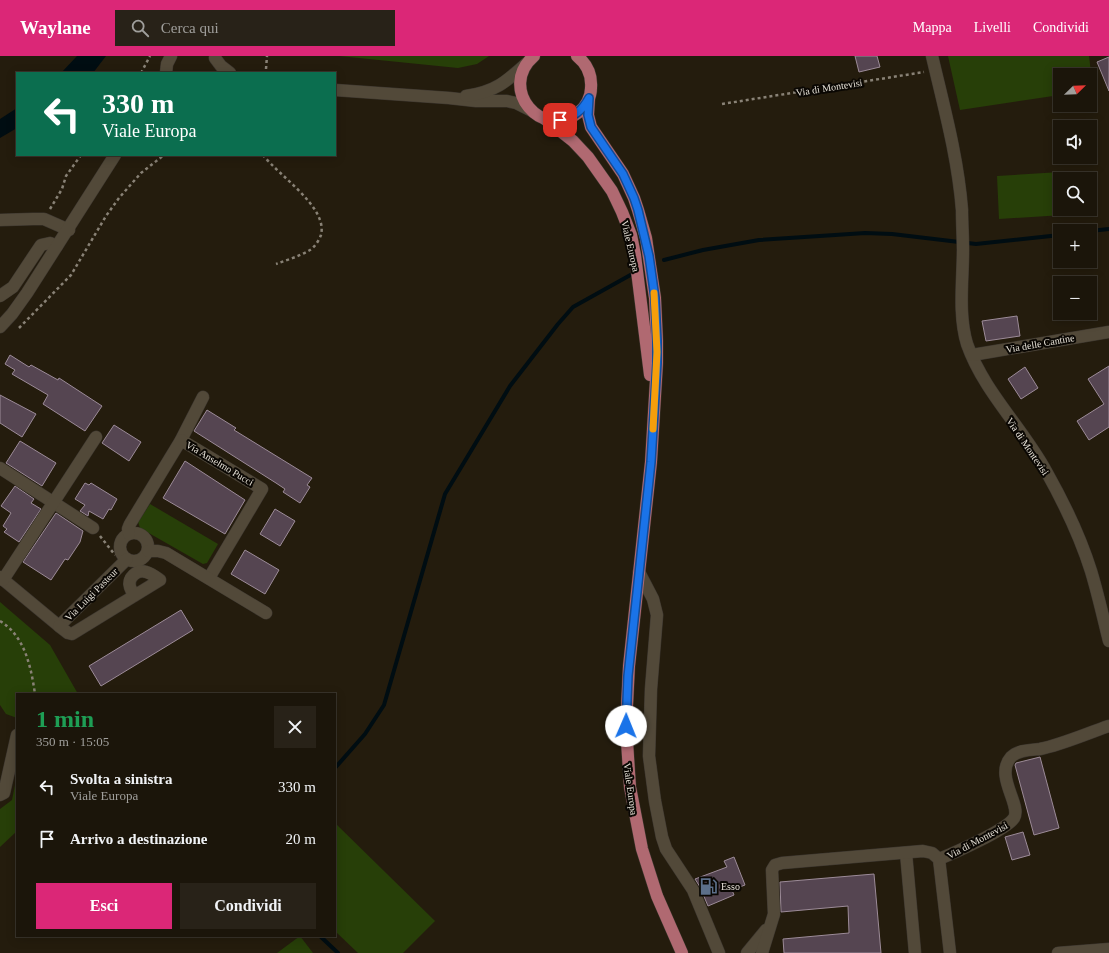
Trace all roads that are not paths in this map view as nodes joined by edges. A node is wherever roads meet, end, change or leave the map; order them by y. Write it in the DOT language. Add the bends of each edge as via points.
graph roads {
  1 [pos="577,56"];
  2 [pos="932,56"];
  3 [pos="214,57"];
  4 [pos="530,59"];
  5 [pos="218,72"];
  6 [pos="229,72"];
  7 [pos="336,90"];
  8 [pos="449,98"];
  9 [pos="589,98"];
  10 [pos="532,111"];
  11 [pos="545,119"];
  12 [pos="114,156"];
  13 [pos="121,156"];
  14 [pos="104,173"];
  15 [pos="0,220"];
  16 [pos="69,230"];
  17 [pos="57,246"];
  18 [pos="1,297"];
  19 [pos="0,327"];
  20 [pos="1109,332"];
  21 [pos="972,355"];
  22 [pos="203,397"];
  23 [pos="654,402"];
  24 [pos="96,437"];
  25 [pos="181,440"];
  26 [pos="0,468"];
  27 [pos="54,503"];
  28 [pos="93,528"];
  29 [pos="129,534"];
  30 [pos="148,551"];
  31 [pos="125,561"];
  32 [pos="639,572"];
  33 [pos="2,578"];
  34 [pos="209,578"];
  35 [pos="134,596"];
  36 [pos="266,613"];
  37 [pos="59,626"];
  38 [pos="1109,641"];
  39 [pos="1109,726"];
  40 [pos="16,739"];
  41 [pos="0,795"];
  42 [pos="906,853"];
  43 [pos="940,859"];
  44 [pos="773,919"];
  45 [pos="1109,949"];
  46 [pos="682,953"];
  47 [pos="719,953"];
  48 [pos="747,953"];
  49 [pos="762,953"];
  50 [pos="915,953"];
  51 [pos="950,953"];
  52 [pos="1058,953"];
  1 -- 9 [label="main road, Viale Europa" via="591,76"];
  2 -- 21 [label="street, Via di Montevisi" via="952,140 961,195 963,313 965,336"];
  3 -- 5 [label="street"];
  3 -- 6 [label="street"];
  4 -- 8 [label="street" via="495,88 478,94"];
  4 -- 10 [label="main road, Viale Europa" via="521,77 521,92"];
  7 -- 8 [label="street"];
  8 -- 10 [label="street" via="476,102 507,101"];
  9 -- 11 [label="main road" via="580,111 567,119"];
  9 -- 23 [label="main road, Viale Europa" via="588,115 591,127 629,185 646,238 655,298 657,341"];
  10 -- 11 [label="main road, Viale Europa"];
  11 -- 23 [label="main road, Viale Europa" via="573,141 594,164 612,190 626,222 639,284"];
  12 -- 14 [label="street"];
  13 -- 14 [label="street"];
  14 -- 16 [label="street"];
  15 -- 16 [label="street" via="44,220"];
  16 -- 17 [label="street"];
  17 -- 18 [label="street" via="50,243 41,245 13,287"];
  17 -- 19 [label="street" via="27,294"];
  20 -- 21 [label="street, Via delle Cantine"];
  21 -- 38 [label="street, Via di Montevisi" via="985,381 1046,471 1067,512 1091,570"];
  22 -- 25 [label="street"];
  23 -- 32 [label="main road, Viale Europa" via="651,462"];
  24 -- 27 [label="street"];
  25 -- 29 [label="street, Via Anselmo Pucci" via="130,524"];
  25 -- 34 [label="street, Via Anselmo Pucci" via="262,489"];
  26 -- 27 [label="street"];
  27 -- 28 [label="street"];
  27 -- 33 [label="street"];
  29 -- 30 [label="street" via="141,534 148,543"];
  29 -- 31 [label="street" via="120,546"];
  30 -- 31 [label="street" via="144,558"];
  30 -- 34 [label="street" via="166,553"];
  31 -- 37 [label="street, Via Luigi Pasteur"];
  32 -- 46 [label="main road, Viale Europa" via="627,685 628,773 638,834 650,876"];
  32 -- 47 [label="street" via="653,599 657,615 649,756 662,837 666,849 693,890"];
  33 -- 37 [label="street, Via Luigi Pasteur"];
  34 -- 36 [label="street"];
  35 -- 37 [label="street" via="72,634"];
  39 -- 43 [label="street, Via di Montevisi" via="1046,748 1019,752 1011,757 1005,776 1015,817 1000,829"];
  40 -- 41 [label="street" via="4,792"];
  42 -- 43 [label="street" via="928,852"];
  42 -- 44 [label="street" via="775,865 772,870"];
  42 -- 50 [label="street"];
  43 -- 51 [label="street"];
  44 -- 48 [label="street"];
  44 -- 49 [label="street"];
  45 -- 52 [label="street"];
}
